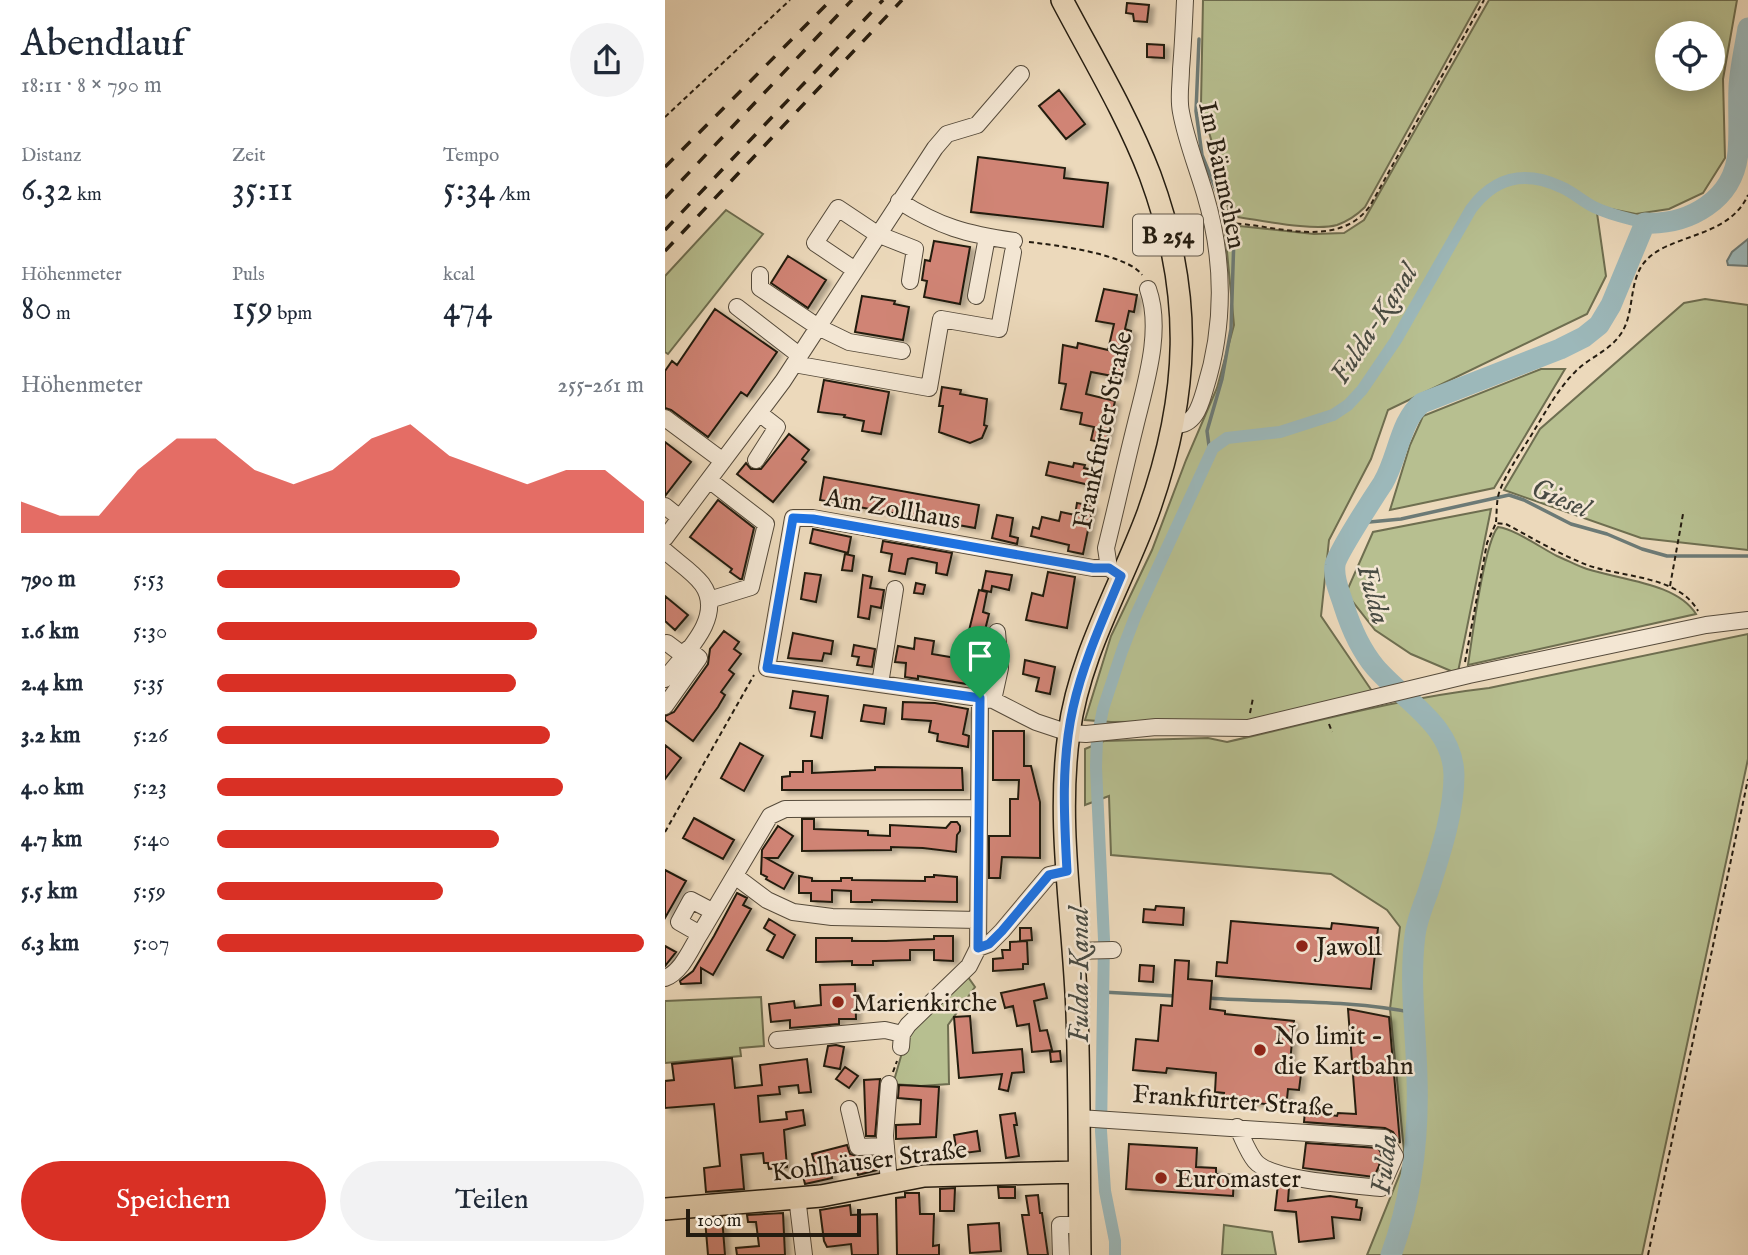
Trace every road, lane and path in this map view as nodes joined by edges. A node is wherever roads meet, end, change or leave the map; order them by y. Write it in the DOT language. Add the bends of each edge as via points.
graph roads {
  1 [pos="790,0"];
  2 [pos="1062,0"];
  3 [pos="1185,0"];
  4 [pos="1483,0"];
  5 [pos="1021,74"];
  6 [pos="665,117"];
  7 [pos="1748,195"];
  8 [pos="899,201"];
  9 [pos="1213,225"];
  10 [pos="877,234"];
  11 [pos="987,237"];
  12 [pos="1019,245"];
  13 [pos="855,270"];
  14 [pos="760,275"];
  15 [pos="910,281"];
  16 [pos="1148,289"];
  17 [pos="976,296"];
  18 [pos="737,307"];
  19 [pos="818,327"];
  20 [pos="902,351"];
  21 [pos="797,360"];
  22 [pos="759,413"];
  23 [pos="665,418"];
  24 [pos="1174,425"];
  25 [pos="756,460"];
  26 [pos="723,461"];
  27 [pos="709,480"];
  28 [pos="665,506"];
  29 [pos="1683,514"];
  30 [pos="680,518"];
  31 [pos="1496,523"];
  32 [pos="665,538"];
  33 [pos="665,551"];
  34 [pos="1115,572"];
  35 [pos="1670,587"];
  36 [pos="895,589"];
  37 [pos="709,600"];
  38 [pos="1748,620"];
  39 [pos="1706,625"];
  40 [pos="997,632"];
  41 [pos="667,643"];
  42 [pos="685,652"];
  43 [pos="767,668"];
  44 [pos="1469,674"];
  45 [pos="665,679"];
  46 [pos="880,684"];
  47 [pos="986,699"];
  48 [pos="665,706"];
  49 [pos="1077,734"];
  50 [pos="1748,779"];
  51 [pos="979,808"];
  52 [pos="665,832"];
  53 [pos="1067,871"];
  54 [pos="735,876"];
  55 [pos="712,911"];
  56 [pos="978,920"];
  57 [pos="700,934"];
  58 [pos="978,948"];
  59 [pos="1113,950"];
  60 [pos="1083,951"];
  61 [pos="665,978"];
  62 [pos="777,1040"];
  63 [pos="902,1040"];
  64 [pos="889,1084"];
  65 [pos="849,1109"];
  66 [pos="1094,1119"];
  67 [pos="1237,1127"];
  68 [pos="886,1146"];
  69 [pos="1079,1172"];
  70 [pos="889,1182"];
  71 [pos="797,1198"];
  72 [pos="665,1209"];
  73 [pos="1080,1225"];
  74 [pos="804,1255"];
  75 [pos="1061,1255"];
  76 [pos="1080,1255"];
  77 [pos="1648,1255"];
  1 -- 6 [label="path"];
  2 -- 24 [label="main road, B 254" via="1133,137 1172,247 1182,338"];
  3 -- 9 [label="street, Im Bäumchen" via="1181,113"];
  4 -- 9 [label="path" via="1370,206 1354,223 1315,232"];
  5 -- 8 [label="street" via="977,125 947,134"];
  7 -- 31 [label="path" via="1724,222 1661,249 1643,265 1621,335 1576,371 1552,399 1499,492"];
  8 -- 10 [label="street"];
  8 -- 11 [label="street" via="947,227"];
  9 -- 24 [label="street, Im Bäumchen" via="1220,299 1215,357 1194,418"];
  10 -- 13 [label="street"];
  10 -- 13 [label="street" via="838,208 815,243"];
  10 -- 15 [label="street" via="915,249"];
  11 -- 12 [label="street"];
  11 -- 17 [label="street"];
  12 -- 16 [label="path" via="1089,251 1140,271"];
  12 -- 21 [label="street" via="999,328 941,319 929,388"];
  13 -- 19 [label="street"];
  14 -- 19 [label="street" via="760,288"];
  16 -- 34 [label="street, Frankfurter Straße" via="1153,309 1151,349 1105,548"];
  18 -- 21 [label="street"];
  19 -- 20 [label="street" via="849,342"];
  19 -- 21 [label="street"];
  21 -- 22 [label="street"];
  22 -- 25 [label="street" via="777,427"];
  22 -- 26 [label="street"];
  23 -- 26 [label="street"];
  24 -- 34 [label="main road, Frankfurter Straße / B 254" via="1147,514"];
  26 -- 27 [label="street"];
  27 -- 30 [label="street"];
  27 -- 37 [label="street" via="766,524 751,587"];
  28 -- 30 [label="street"];
  29 -- 35 [label="path"];
  30 -- 32 [label="street"];
  31 -- 35 [label="path" via="1585,564"];
  31 -- 44 [label="path" via="1487,542 1467,651"];
  33 -- 37 [label="street" via="701,583"];
  34 -- 43 [label="street, Am Zollhaus" via="793,518"];
  34 -- 49 [label="main road, Frankfurter Straße / B 254" via="1080,683"];
  35 -- 39 [label="path" via="1691,599"];
  36 -- 46 [label="street"];
  37 -- 42 [label="street" via="704,627"];
  38 -- 39 [label="street"];
  39 -- 44 [label="street"];
  40 -- 47 [label="street" via="1000,668"];
  41 -- 42 [label="street"];
  42 -- 45 [label="street"];
  42 -- 48 [label="street" via="699,658"];
  43 -- 46 [label="street"];
  43 -- 52 [label="path" via="756,672"];
  44 -- 49 [label="street" via="1248,728 1156,727"];
  46 -- 47 [label="street"];
  47 -- 49 [label="street" via="1036,722"];
  47 -- 51 [label="street"];
  49 -- 53 [label="main road, Frankfurter Straße / B 254" via="1065,819"];
  50 -- 77 [label="path"];
  51 -- 54 [label="street" via="785,809 770,816"];
  51 -- 56 [label="street"];
  53 -- 58 [label="street" via="1049,875 1002,931"];
  53 -- 60 [label="main road, Frankfurter Straße / B 254"];
  54 -- 55 [label="street"];
  54 -- 56 [label="street" via="767,901 793,912"];
  55 -- 57 [label="street"];
  55 -- 57 [label="street" via="691,900 679,922"];
  56 -- 58 [label="street"];
  57 -- 61 [label="street" via="683,962"];
  58 -- 63 [label="street" via="969,966 915,1017"];
  59 -- 60 [label="street"];
  60 -- 66 [label="main road, Frankfurter Straße / B 254" via="1077,1014"];
  62 -- 63 [label="street" via="885,1030"];
  63 -- 64 [label="path"];
  64 -- 68 [label="street"];
  65 -- 68 [label="street" via="858,1147"];
  66 -- 67 [label="street, Frankfurter Straße"];
  66 -- 69 [label="main road, Frankfurter Straße / B 254"];
  67 -- 67 [label="street, Frankfurter Straße" via="1384,1138 1395,1156 1381,1188 1298,1179 1263,1168"];
  68 -- 70 [label="street"];
  69 -- 70 [label="main road, Kohlhäuser Straße" via="944,1175"];
  69 -- 73 [label="main road, Frankfurter Straße / B 254"];
  70 -- 71 [label="main road, Kohlhäuser Straße"];
  71 -- 72 [label="main road, Kohlhäuser Straße"];
  71 -- 74 [label="street"];
  73 -- 75 [label="street" via="1060,1225"];
  73 -- 76 [label="main road, Frankfurter Straße / B 254"];
}
